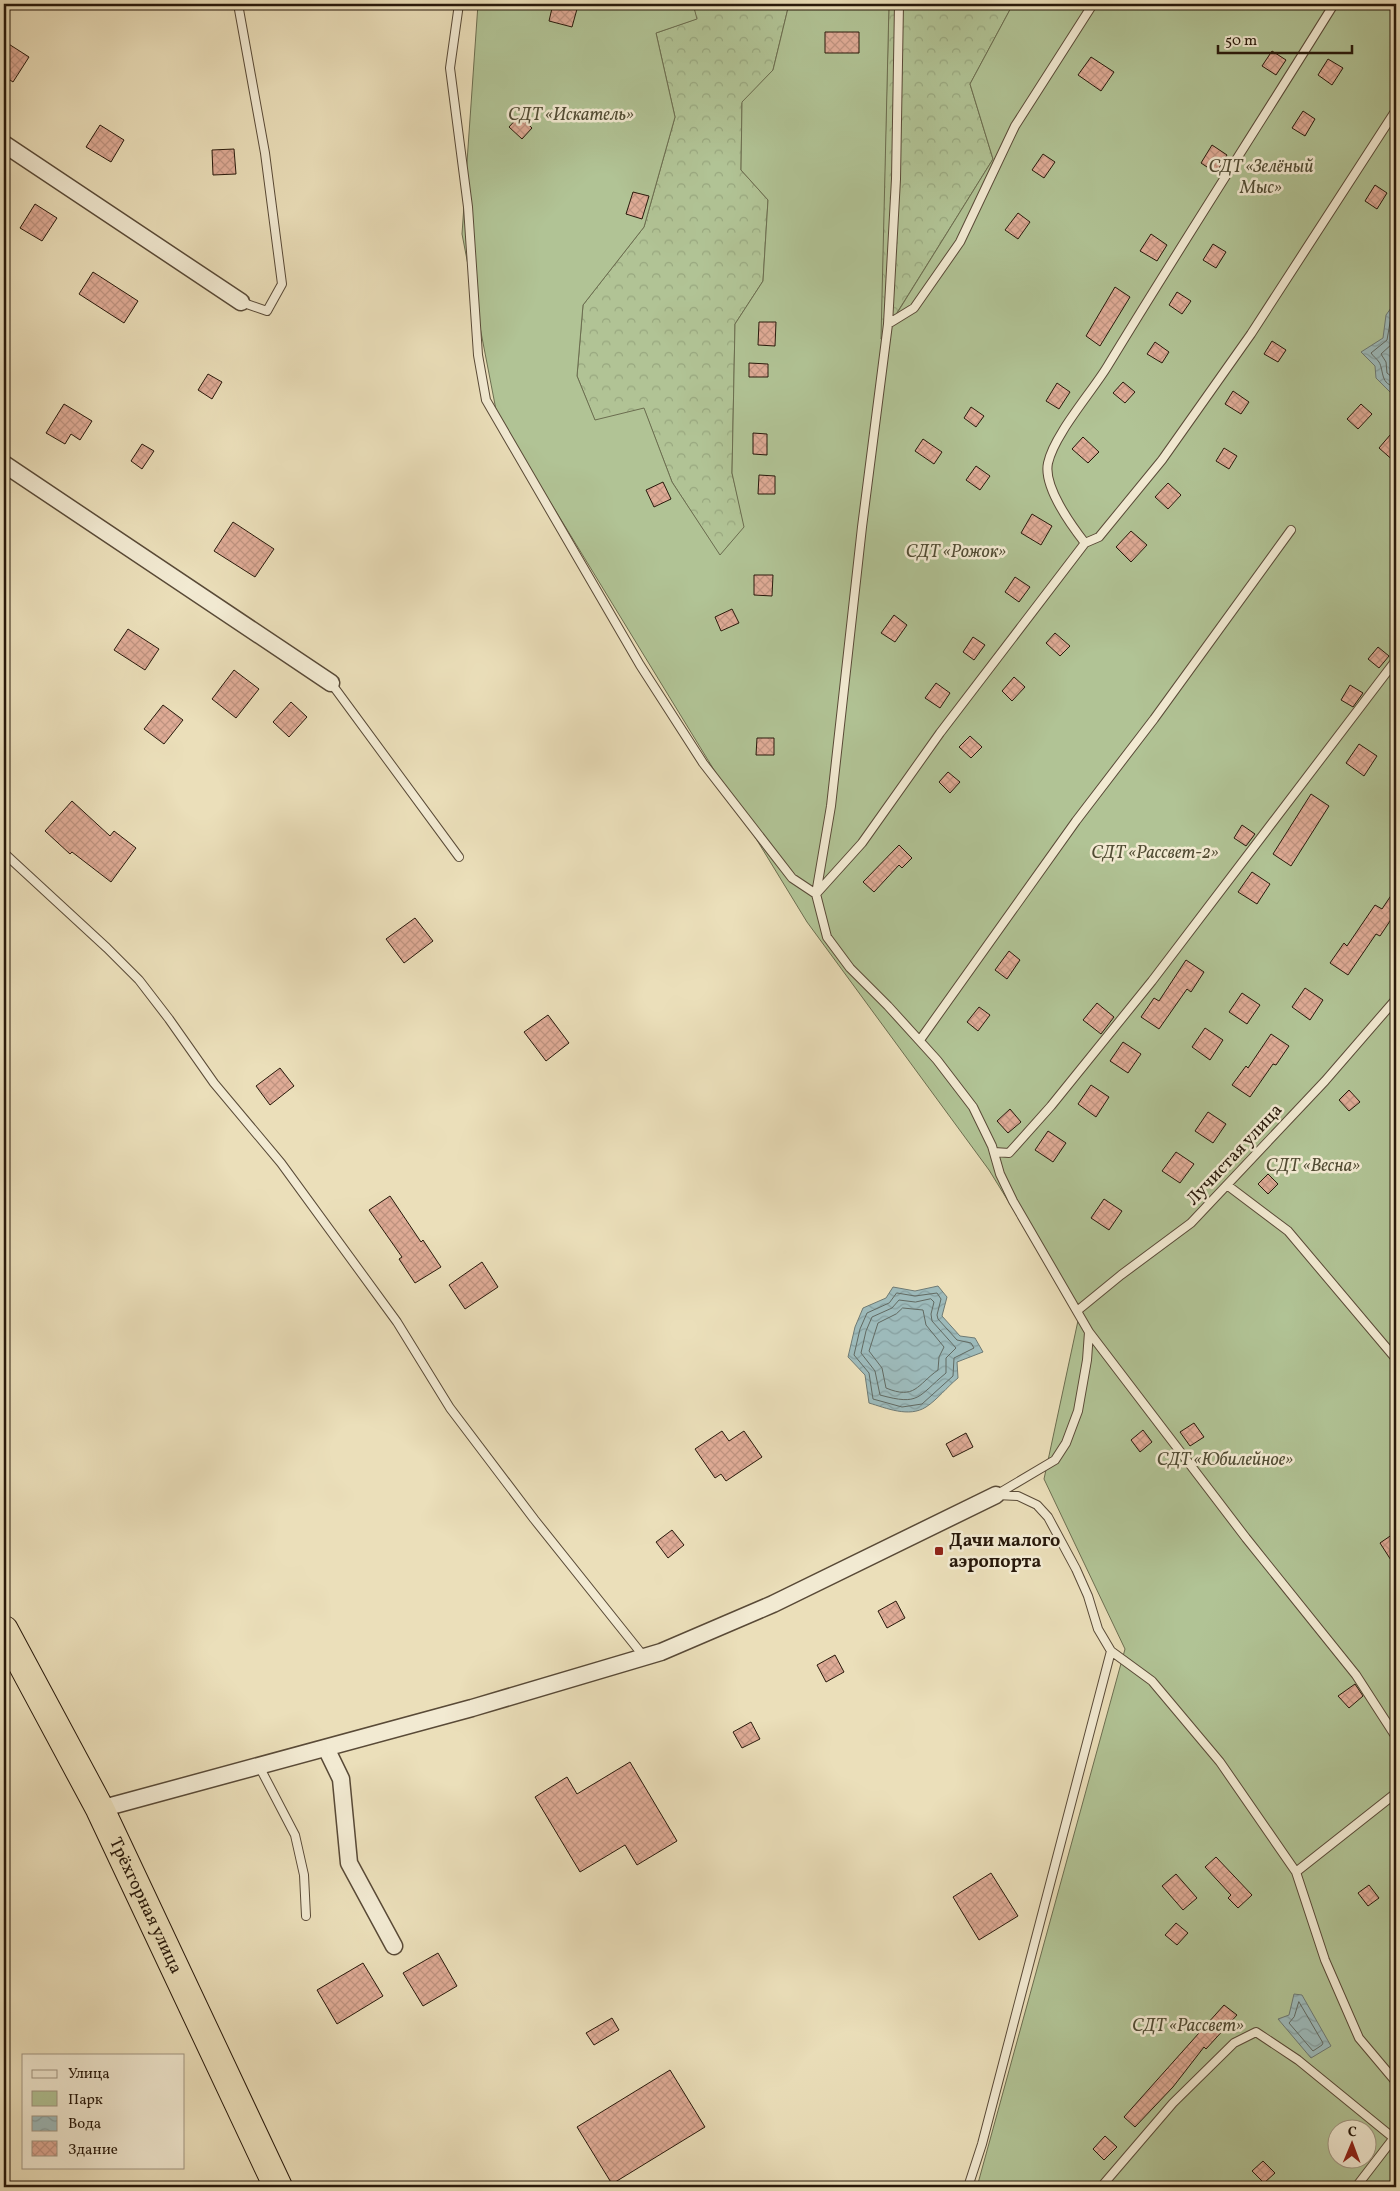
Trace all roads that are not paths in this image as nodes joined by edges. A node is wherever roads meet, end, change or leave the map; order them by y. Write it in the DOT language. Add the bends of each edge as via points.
graph roads {
  1 [pos="238,4"];
  2 [pos="459,4"];
  3 [pos="900,4"];
  4 [pos="1093,4"];
  5 [pos="1334,4"];
  6 [pos="1396,110"];
  7 [pos="4,144"];
  8 [pos="241,302"];
  9 [pos="888,324"];
  10 [pos="4,464"];
  11 [pos="1291,530"];
  12 [pos="1085,543"];
  13 [pos="1396,660"];
  14 [pos="331,683"];
  15 [pos="4,853"];
  16 [pos="459,858"];
  17 [pos="816,894"];
  18 [pos="1396,999"];
  19 [pos="920,1040"];
  20 [pos="994,1152"];
  21 [pos="1227,1185"];
  22 [pos="1077,1311"];
  23 [pos="1089,1332"];
  24 [pos="1396,1359"];
  25 [pos="996,1495"];
  26 [pos="4,1630"];
  27 [pos="1111,1651"];
  28 [pos="645,1658"];
  29 [pos="1396,1736"];
  30 [pos="326,1748"];
  31 [pos="259,1766"];
  32 [pos="1396,1793"];
  33 [pos="100,1809"];
  34 [pos="1296,1872"];
  35 [pos="306,1916"];
  36 [pos="394,1946"];
  37 [pos="1396,2082"];
  38 [pos="1396,2138"];
  39 [pos="278,2187"];
  40 [pos="968,2187"];
  41 [pos="1101,2187"];
  42 [pos="1356,2187"];
  1 -- 8 [label="lane" via="265,152 282,284 267,311"];
  2 -- 17 [label="lane" via="450,68 468,207 478,355 486,400 640,665 703,763 792,878"];
  3 -- 9 [label="lane" via="896,179"];
  4 -- 9 [label="lane" via="1015,126 960,242 914,308"];
  5 -- 12 [label="lane" via="1098,382 1052,447 1047,465 1052,492 1071,526"];
  6 -- 12 [label="lane" via="1251,334 1162,460 1099,537"];
  7 -- 8 [label="street"];
  9 -- 17 [label="lane" via="831,806"];
  10 -- 14 [label="street"];
  11 -- 19 [label="lane" via="1076,821"];
  12 -- 17 [label="lane" via="940,733 862,843"];
  13 -- 20 [label="lane" via="1152,981 1057,1099 1009,1153"];
  14 -- 16 [label="lane"];
  15 -- 28 [label="lane" via="139,980 397,1322 450,1408"];
  17 -- 19 [label="lane" via="827,937 850,968"];
  18 -- 21 [label="lane, Лучистая улица" via="1325,1081"];
  19 -- 20 [label="lane" via="973,1107"];
  20 -- 22 [label="lane" via="1013,1201"];
  21 -- 22 [label="lane, Лучистая улица" via="1191,1223"];
  21 -- 24 [label="lane" via="1288,1231"];
  22 -- 23 [label="lane"];
  23 -- 25 [label="lane" via="1078,1411 1066,1443 1055,1460"];
  23 -- 29 [label="lane" via="1246,1538 1356,1674"];
  25 -- 27 [label="lane" via="1018,1496 1037,1505 1048,1518 1076,1569 1098,1629"];
  25 -- 28 [label="street" via="781,1600"];
  26 -- 33 [label="highway, Трёхгорная улица"];
  27 -- 34 [label="lane" via="1152,1681 1220,1762"];
  27 -- 40 [label="lane"];
  28 -- 30 [label="street"];
  30 -- 31 [label="street"];
  30 -- 36 [label="street" via="341,1779 349,1863"];
  31 -- 33 [label="street"];
  31 -- 35 [label="lane" via="294,1835 304,1875"];
  32 -- 34 [label="lane"];
  33 -- 39 [label="highway, Трёхгорная улица"];
  34 -- 37 [label="lane" via="1325,1960 1359,2038"];
  38 -- 41 [label="lane" via="1298,2060 1256,2032 1234,2043 1174,2103"];
  38 -- 42 [label="lane"];
}
